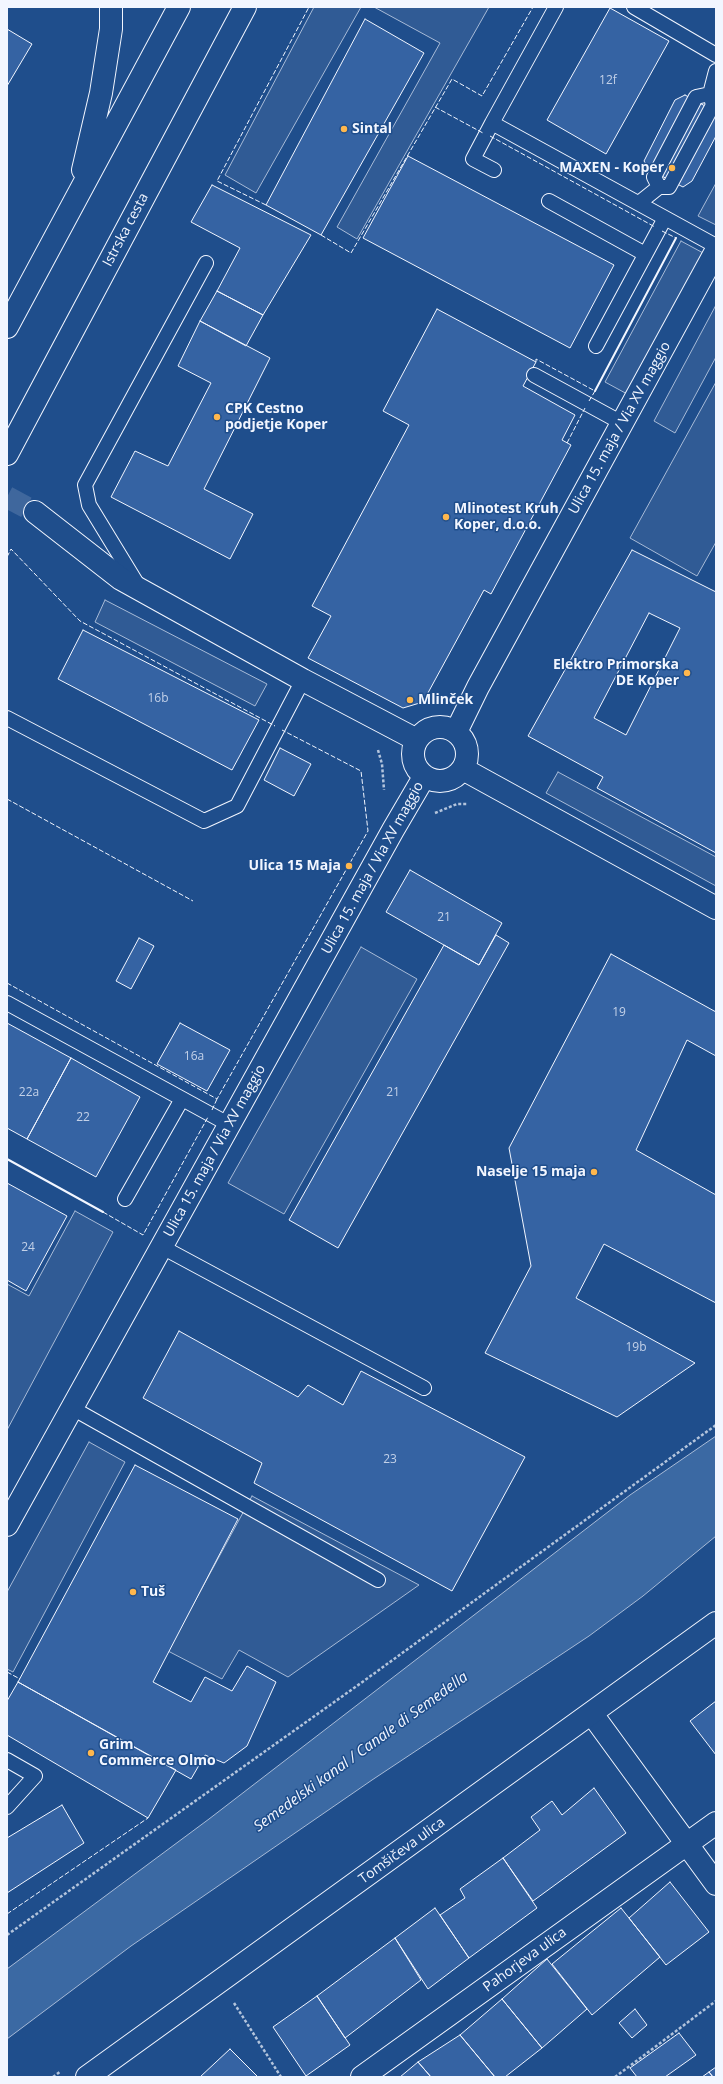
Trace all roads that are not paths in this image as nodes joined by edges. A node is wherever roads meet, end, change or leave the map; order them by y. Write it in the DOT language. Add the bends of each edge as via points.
graph roads {
  1 [pos="111,7"];
  2 [pos="179,7"];
  3 [pos="245,7"];
  4 [pos="556,7"];
  5 [pos="634,7"];
  6 [pos="716,55"];
  7 [pos="716,71"];
  8 [pos="710,94"];
  9 [pos="492,123"];
  10 [pos="494,170"];
  11 [pos="659,187"];
  12 [pos="75,200"];
  13 [pos="549,202"];
  14 [pos="639,203"];
  15 [pos="665,218"];
  16 [pos="716,246"];
  17 [pos="716,250"];
  18 [pos="645,254"];
  19 [pos="206,263"];
  20 [pos="7,327"];
  21 [pos="596,346"];
  22 [pos="534,375"];
  23 [pos="622,423"];
  24 [pos="7,454"];
  25 [pos="35,512"];
  26 [pos="141,590"];
  27 [pos="303,680"];
  28 [pos="7,718"];
  29 [pos="456,732"];
  30 [pos="417,740"];
  31 [pos="463,769"];
  32 [pos="424,777"];
  33 [pos="716,908"];
  34 [pos="7,1003"];
  35 [pos="182,1098"];
  36 [pos="230,1124"];
  37 [pos="125,1199"];
  38 [pos="162,1247"];
  39 [pos="424,1388"];
  40 [pos="72,1408"];
  41 [pos="7,1525"];
  42 [pos="378,1580"];
  43 [pos="716,1623"];
  44 [pos="592,1714"];
  45 [pos="7,1760"];
  46 [pos="7,1807"];
  47 [pos="716,1823"];
  48 [pos="688,1843"];
  49 [pos="716,1884"];
  50 [pos="87,2077"];
  51 [pos="362,2077"];
  1 -- 12 [label="main road" via="111,29 101,93"];
  2 -- 12 [label="main road"];
  3 -- 24 [label="main road, Istrska cesta"];
  4 -- 9 [label="lane"];
  5 -- 6 [label="lane"];
  7 -- 8 [label="lane"];
  8 -- 11 [label="lane" via="713,105 669,187"];
  8 -- 11 [label="lane" via="696,97 654,177"];
  9 -- 10 [label="lane" via="473,159"];
  9 -- 14 [label="lane"];
  11 -- 14 [label="lane"];
  12 -- 20 [label="main road"];
  13 -- 18 [label="lane"];
  14 -- 15 [label="lane"];
  15 -- 16 [label="lane"];
  15 -- 18 [label="lane"];
  17 -- 23 [label="main road, Ulica 15. maja / Via XV maggio"];
  18 -- 21 [label="lane"];
  19 -- 26 [label="lane" via="85,485 89,505"];
  22 -- 23 [label="lane"];
  23 -- 29 [label="main road, Ulica 15. maja / Via XV maggio"];
  25 -- 26 [label="main road" via="120,579"];
  26 -- 27 [label="main road"];
  27 -- 28 [label="lane" via="237,806 204,821"];
  27 -- 30 [label="main road"];
  29 -- 30 [label="main road" via="446,727 434,727 424,731"];
  29 -- 31 [label="main road" via="463,739 467,749"];
  30 -- 32 [label="main road" via="413,749 413,760 417,770"];
  31 -- 32 [label="main road" via="457,776 441,782"];
  31 -- 33 [label="main road"];
  32 -- 36 [label="main road, Ulica 15. maja / Via XV maggio"];
  34 -- 35 [label="lane"];
  35 -- 36 [label="lane"];
  35 -- 37 [label="lane"];
  36 -- 38 [label="main road, Ulica 15. maja / Via XV maggio"];
  38 -- 39 [label="lane"];
  38 -- 40 [label="main road, Ulica 15. maja / Via XV maggio"];
  40 -- 41 [label="main road, Ulica 15. maja / Via XV maggio"];
  40 -- 42 [label="lane"];
  43 -- 44 [label="main road, Tomšičeva ulica"];
  44 -- 48 [label="main road"];
  44 -- 50 [label="main road, Tomšičeva ulica"];
  45 -- 46 [label="lane" via="35,1776"];
  47 -- 48 [label="main road, Pahorjeva ulica"];
  48 -- 49 [label="main road"];
  48 -- 51 [label="main road, Pahorjeva ulica"];
}
